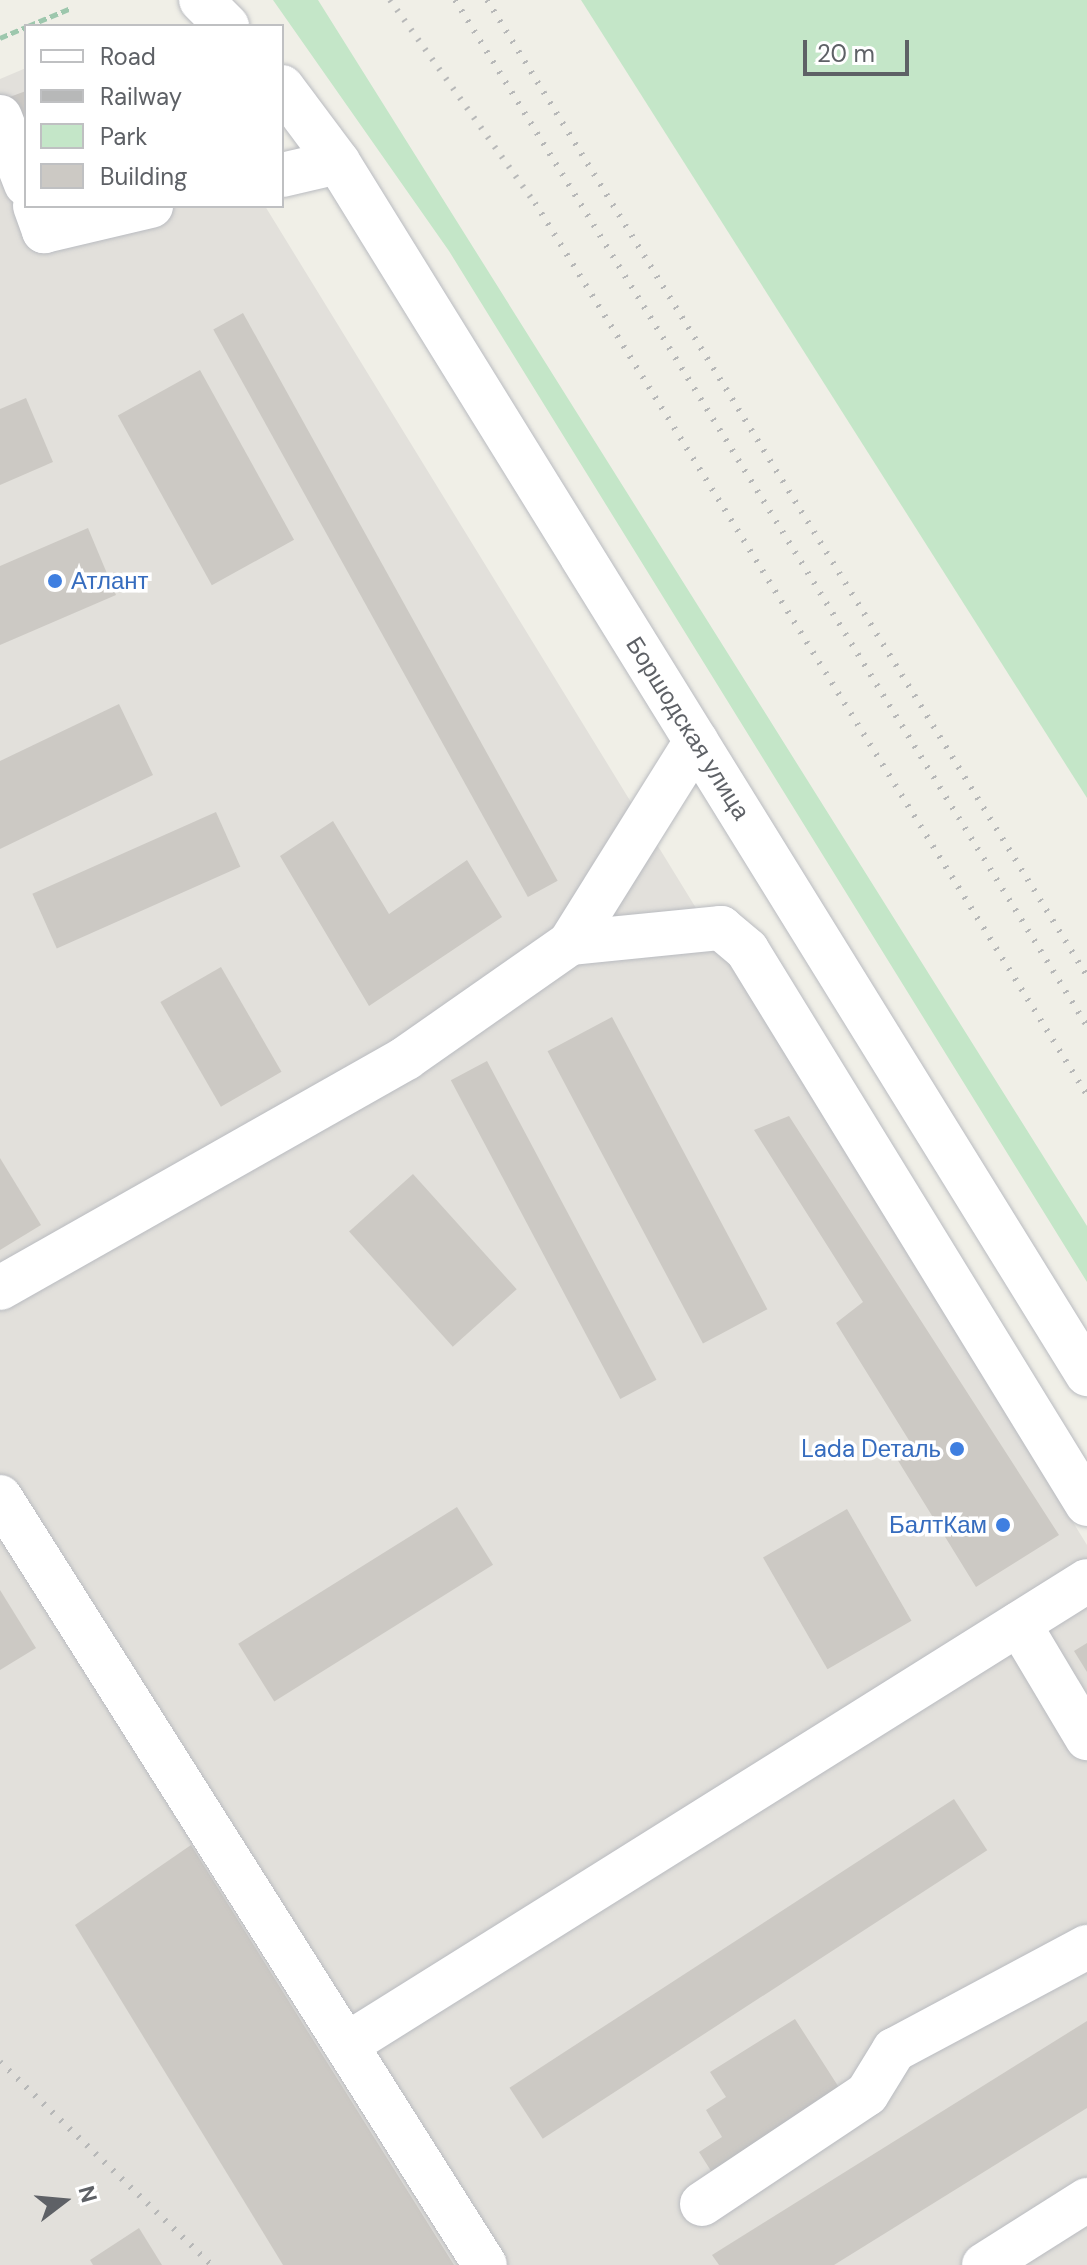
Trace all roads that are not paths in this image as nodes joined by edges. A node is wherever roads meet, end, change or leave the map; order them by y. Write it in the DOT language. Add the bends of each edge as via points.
graph roads {
  1 [pos="201,0"];
  2 [pos="225,24"];
  3 [pos="284,90"];
  4 [pos="0,117"];
  5 [pos="338,162"];
  6 [pos="284,175"];
  7 [pos="24,179"];
  8 [pos="36,208"];
  9 [pos="142,208"];
  10 [pos="696,741"];
  11 [pos="570,943"];
  12 [pos="0,1288"];
  13 [pos="1087,1374"];
  14 [pos="0,1497"];
  15 [pos="1087,1504"];
  16 [pos="1087,1581"];
  17 [pos="1019,1624"];
  18 [pos="1087,1738"];
  19 [pos="1087,1947"];
  20 [pos="346,2045"];
  21 [pos="1087,2200"];
  22 [pos="702,2204"];
  23 [pos="485,2265"];
  24 [pos="984,2265"];
  1 -- 2 [label="street"];
  3 -- 5 [label="street, Боршодская улица"];
  4 -- 7 [label="street"];
  5 -- 6 [label="street"];
  5 -- 10 [label="street, Боршодская улица"];
  8 -- 9 [label="street" via="44,231"];
  10 -- 11 [label="street"];
  10 -- 13 [label="street, Боршодская улица"];
  11 -- 12 [label="street" via="406,1058"];
  11 -- 15 [label="street" via="721,928 747,950"];
  14 -- 20 [label="street"];
  16 -- 17 [label="street"];
  17 -- 18 [label="street"];
  17 -- 20 [label="street"];
  19 -- 22 [label="street" via="894,2050 867,2094"];
  20 -- 23 [label="street"];
  21 -- 24 [label="street"];
}
